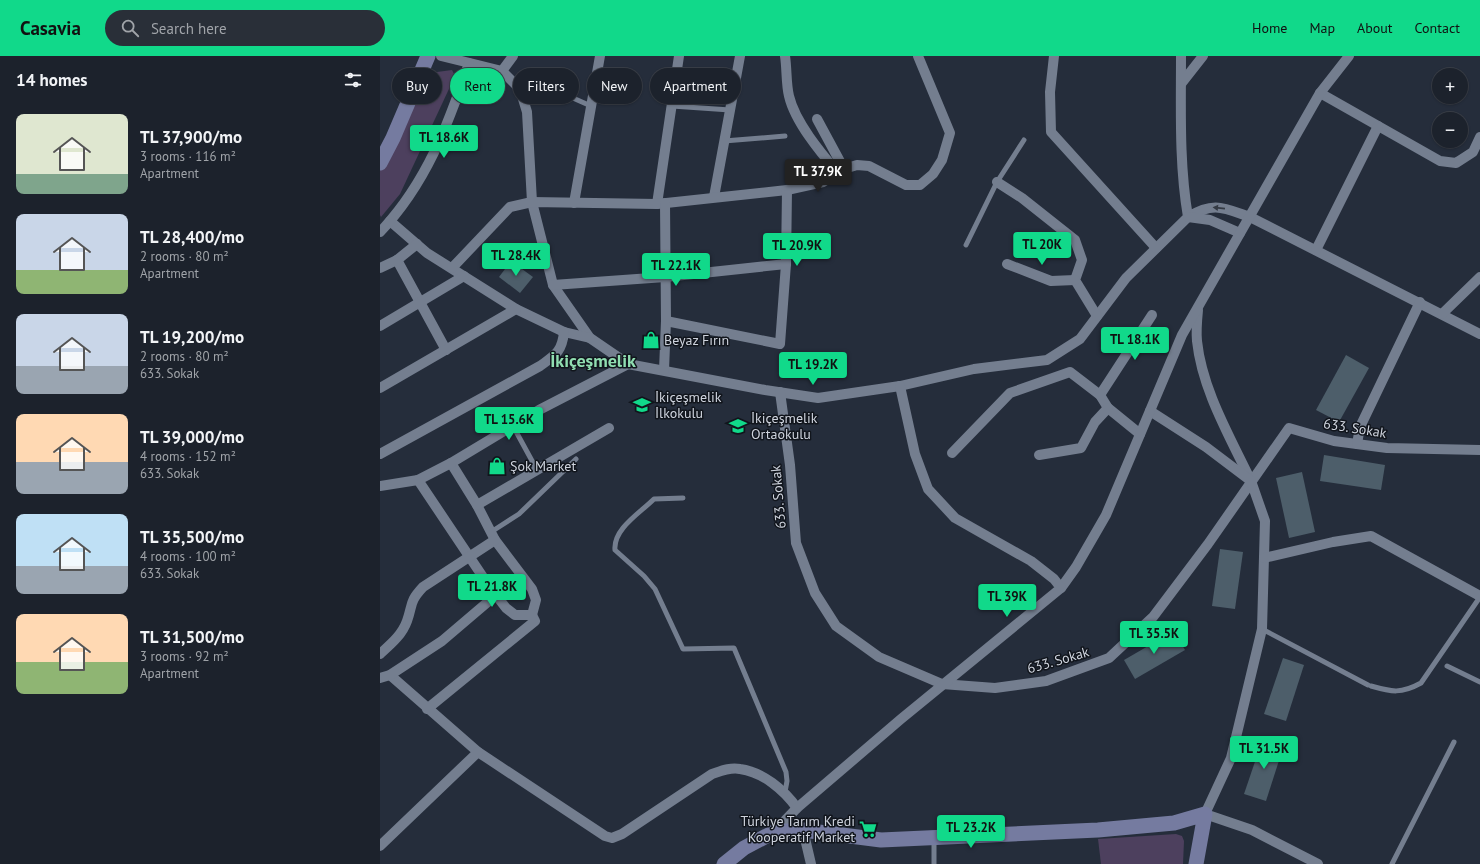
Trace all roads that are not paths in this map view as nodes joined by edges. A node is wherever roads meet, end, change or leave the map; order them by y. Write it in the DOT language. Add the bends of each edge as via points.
graph roads {
  1 [pos="428,56"];
  2 [pos="441,56"];
  3 [pos="513,56"];
  4 [pos="600,56"];
  5 [pos="679,56"];
  6 [pos="740,56"];
  7 [pos="785,56"];
  8 [pos="918,56"];
  9 [pos="1054,56"];
  10 [pos="1181,56"];
  11 [pos="1203,56"];
  12 [pos="1348,56"];
  13 [pos="469,63"];
  14 [pos="490,68"];
  15 [pos="504,68"];
  16 [pos="505,74"];
  17 [pos="513,82"];
  18 [pos="1181,84"];
  19 [pos="1320,93"];
  20 [pos="579,101"];
  21 [pos="525,104"];
  22 [pos="591,106"];
  23 [pos="672,106"];
  24 [pos="730,110"];
  25 [pos="817,119"];
  26 [pos="1378,126"];
  27 [pos="784,136"];
  28 [pos="1480,137"];
  29 [pos="1024,140"];
  30 [pos="724,141"];
  31 [pos="380,163"];
  32 [pos="841,171"];
  33 [pos="997,182"];
  34 [pos="787,190"];
  35 [pos="714,197"];
  36 [pos="532,202"];
  37 [pos="574,203"];
  38 [pos="661,203"];
  39 [pos="1188,217"];
  40 [pos="1250,217"];
  41 [pos="390,221"];
  42 [pos="380,232"];
  43 [pos="1240,233"];
  44 [pos="417,244"];
  45 [pos="966,245"];
  46 [pos="1156,248"];
  47 [pos="1316,250"];
  48 [pos="397,260"];
  49 [pos="786,264"];
  50 [pos="1007,264"];
  51 [pos="380,268"];
  52 [pos="452,268"];
  53 [pos="464,276"];
  54 [pos="664,277"];
  55 [pos="1480,277"];
  56 [pos="1075,280"];
  57 [pos="553,285"];
  58 [pos="420,302"];
  59 [pos="1420,302"];
  60 [pos="1198,307"];
  61 [pos="516,309"];
  62 [pos="1442,314"];
  63 [pos="1152,315"];
  64 [pos="1097,316"];
  65 [pos="666,321"];
  66 [pos="380,326"];
  67 [pos="564,332"];
  68 [pos="1480,334"];
  69 [pos="590,338"];
  70 [pos="446,350"];
  71 [pos="628,364"];
  72 [pos="664,370"];
  73 [pos="900,386"];
  74 [pos="380,388"];
  75 [pos="780,392"];
  76 [pos="1100,395"];
  77 [pos="1108,408"];
  78 [pos="1150,411"];
  79 [pos="513,426"];
  80 [pos="609,428"];
  81 [pos="1140,434"];
  82 [pos="1357,444"];
  83 [pos="1480,450"];
  84 [pos="952,453"];
  85 [pos="380,454"];
  86 [pos="1040,456"];
  87 [pos="576,459"];
  88 [pos="451,463"];
  89 [pos="537,470"];
  90 [pos="418,480"];
  91 [pos="1251,481"];
  92 [pos="380,486"];
  93 [pos="683,498"];
  94 [pos="477,505"];
  95 [pos="493,536"];
  96 [pos="469,557"];
  97 [pos="1264,558"];
  98 [pos="1061,588"];
  99 [pos="496,595"];
  100 [pos="1480,596"];
  101 [pos="532,615"];
  102 [pos="1262,629"];
  103 [pos="380,654"];
  104 [pos="1447,666"];
  105 [pos="385,677"];
  106 [pos="1480,682"];
  107 [pos="942,684"];
  108 [pos="427,709"];
  109 [pos="1454,742"];
  110 [pos="478,752"];
  111 [pos="785,792"];
  112 [pos="797,808"];
  113 [pos="1205,814"];
  114 [pos="803,830"];
  115 [pos="774,832"];
  116 [pos="934,838"];
  117 [pos="380,846"];
  118 [pos="724,864"];
  119 [pos="811,864"];
  120 [pos="934,864"];
  121 [pos="1196,864"];
  122 [pos="1318,864"];
  123 [pos="1392,864"];
  1 -- 31 [label="street"];
  2 -- 13 [label="street"];
  3 -- 15 [label="street"];
  4 -- 22 [label="street"];
  5 -- 23 [label="street"];
  6 -- 24 [label="street"];
  7 -- 32 [label="street" via="789,97 796,114 823,155"];
  8 -- 32 [label="street" via="950,134 940,164 926,180 913,186 906,185 870,166 857,165"];
  9 -- 46 [label="street" via="1050,92 1051,132"];
  10 -- 18 [label="street"];
  11 -- 18 [label="street"];
  12 -- 19 [label="street"];
  13 -- 14 [label="street"];
  13 -- 41 [label="street" via="449,122 431,162"];
  16 -- 17 [label="street"];
  18 -- 39 [label="street" via="1182,155"];
  19 -- 26 [label="street"];
  19 -- 40 [label="street" via="1281,157"];
  20 -- 22 [label="lane"];
  21 -- 36 [label="street"];
  22 -- 37 [label="street"];
  23 -- 24 [label="lane"];
  23 -- 38 [label="street"];
  24 -- 30 [label="street"];
  25 -- 32 [label="street"];
  26 -- 28 [label="street" via="1440,161 1456,163 1473,152"];
  26 -- 47 [label="street"];
  27 -- 30 [label="lane"];
  29 -- 33 [label="lane"];
  30 -- 35 [label="street"];
  32 -- 34 [label="street" via="823,182"];
  33 -- 45 [label="lane"];
  33 -- 56 [label="street" via="1022,198 1075,240 1082,260"];
  34 -- 35 [label="street"];
  34 -- 49 [label="street"];
  35 -- 38 [label="street"];
  36 -- 37 [label="street"];
  36 -- 52 [label="street" via="510,208"];
  36 -- 57 [label="street"];
  37 -- 38 [label="street"];
  38 -- 54 [label="street"];
  40 -- 39 [label="street, one-way" via="1211,207 1201,209"];
  39 -- 43 [label="street" via="1210,220"];
  39 -- 46 [label="street"];
  40 -- 43 [label="street"];
  40 -- 47 [label="street"];
  41 -- 42 [label="street"];
  41 -- 44 [label="street"];
  43 -- 60 [label="street"];
  44 -- 48 [label="street"];
  44 -- 52 [label="street"];
  46 -- 64 [label="street" via="1126,278"];
  47 -- 59 [label="street"];
  48 -- 51 [label="street"];
  48 -- 58 [label="street"];
  49 -- 54 [label="street"];
  49 -- 65 [label="street" via="780,344"];
  50 -- 56 [label="street" via="1051,281"];
  52 -- 53 [label="street"];
  53 -- 58 [label="street"];
  53 -- 61 [label="street"];
  54 -- 57 [label="street"];
  54 -- 65 [label="street"];
  55 -- 62 [label="street"];
  56 -- 64 [label="street"];
  57 -- 69 [label="street"];
  58 -- 66 [label="street"];
  58 -- 70 [label="street"];
  59 -- 62 [label="street"];
  59 -- 82 [label="street" via="1360,427"];
  60 -- 78 [label="street" via="1182,335"];
  60 -- 91 [label="street" via="1197,340 1206,380 1222,421"];
  61 -- 67 [label="street"];
  61 -- 70 [label="street"];
  62 -- 68 [label="street"];
  63 -- 76 [label="street"];
  64 -- 73 [label="street" via="1080,339 1048,360 974,369"];
  65 -- 72 [label="street"];
  67 -- 69 [label="street"];
  67 -- 85 [label="street" via="563,343 558,352 540,366"];
  69 -- 71 [label="street"];
  70 -- 74 [label="street"];
  71 -- 72 [label="street"];
  71 -- 79 [label="street"];
  72 -- 75 [label="street"];
  73 -- 75 [label="street" via="818,398"];
  73 -- 98 [label="street" via="915,454 928,489 955,518 1031,561 1054,579"];
  75 -- 107 [label="street, 633. Sokak" via="790,465 796,543 815,593 836,626 860,644 879,657"];
  76 -- 77 [label="street"];
  76 -- 84 [label="street" via="1070,372 1010,393"];
  77 -- 81 [label="street"];
  77 -- 86 [label="street" via="1095,422 1081,448"];
  78 -- 81 [label="street"];
  78 -- 91 [label="street" via="1206,447"];
  79 -- 88 [label="street"];
  79 -- 89 [label="lane"];
  80 -- 89 [label="street"];
  81 -- 98 [label="street" via="1106,515"];
  82 -- 83 [label="street, 633. Sokak" via="1387,448"];
  82 -- 91 [label="street, 633. Sokak" via="1334,441 1289,428"];
  87 -- 95 [label="lane"];
  88 -- 90 [label="street"];
  88 -- 94 [label="street"];
  89 -- 94 [label="street"];
  90 -- 92 [label="street"];
  90 -- 96 [label="street"];
  91 -- 97 [label="street" via="1265,520"];
  91 -- 107 [label="street, 633. Sokak" via="1153,617 1109,658 1046,681 995,688"];
  93 -- 111 [label="lane" via="654,500 619,533 615,542 616,550 655,590 683,649 734,648 786,772"];
  94 -- 95 [label="street"];
  95 -- 96 [label="street"];
  95 -- 101 [label="street" via="532,589 536,600"];
  96 -- 99 [label="street"];
  96 -- 103 [label="street" via="423,587 412,602 400,636"];
  97 -- 100 [label="street" via="1371,536"];
  97 -- 102 [label="street"];
  98 -- 107 [label="street"];
  99 -- 101 [label="street" via="515,615"];
  99 -- 105 [label="street" via="442,641"];
  100 -- 102 [label="lane" via="1420,682 1408,689 1392,692 1369,686"];
  101 -- 108 [label="street" via="535,623"];
  102 -- 113 [label="street" via="1231,758"];
  104 -- 106 [label="lane"];
  105 -- 108 [label="street"];
  107 -- 112 [label="street"];
  108 -- 110 [label="street"];
  109 -- 123 [label="lane"];
  110 -- 111 [label="street" via="591,828 612,838 638,825 712,774 727,769 739,768 751,772"];
  110 -- 117 [label="street"];
  111 -- 112 [label="street"];
  112 -- 115 [label="street"];
  113 -- 116 [label="street" via="1174,823 1098,830"];
  113 -- 121 [label="street"];
  113 -- 122 [label="street" via="1252,830"];
  114 -- 115 [label="street"];
  114 -- 116 [label="street" via="881,840"];
  114 -- 119 [label="street"];
  115 -- 118 [label="street" via="744,848"];
  116 -- 120 [label="lane"];
}
